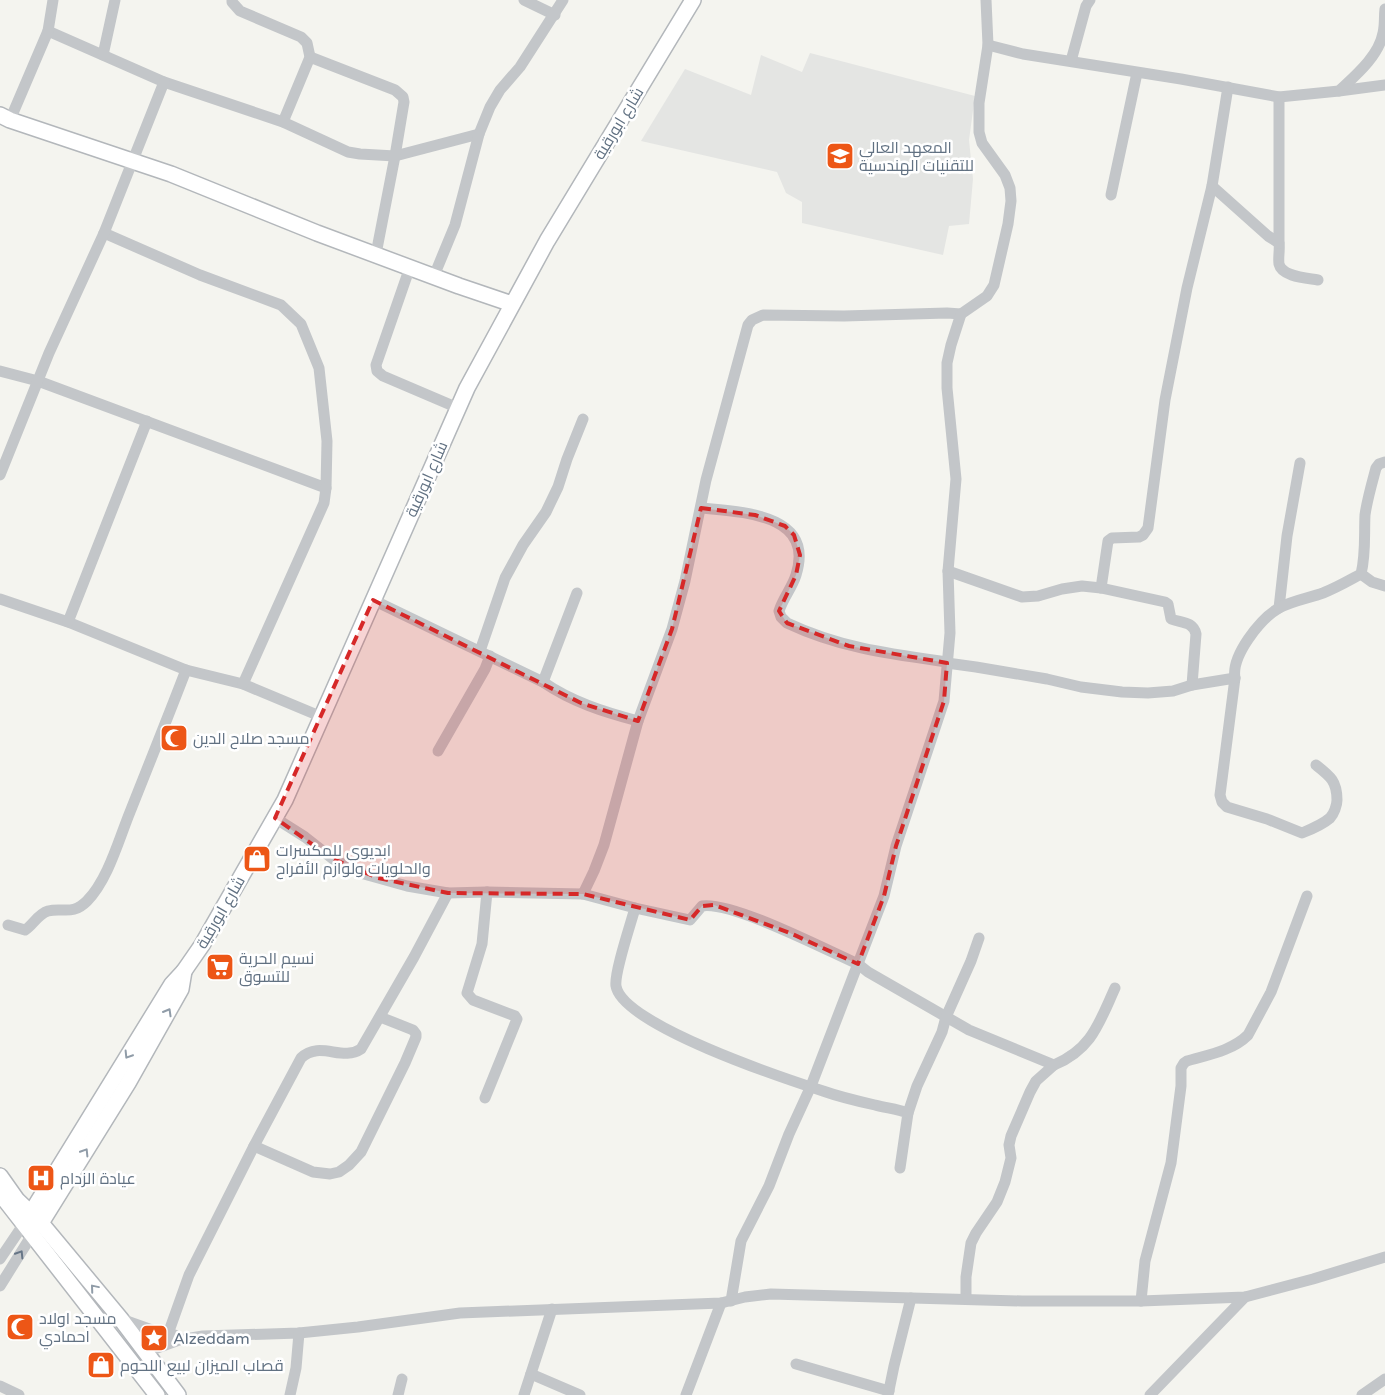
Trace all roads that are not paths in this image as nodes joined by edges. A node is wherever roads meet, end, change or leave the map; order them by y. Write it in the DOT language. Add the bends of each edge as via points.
graph roads {
  1 [pos="53,0"];
  2 [pos="115,0"];
  3 [pos="232,0"];
  4 [pos="524,0"];
  5 [pos="563,0"];
  6 [pos="693,0"];
  7 [pos="986,0"];
  8 [pos="1090,0"];
  9 [pos="1385,9"];
  10 [pos="555,15"];
  11 [pos="48,31"];
  12 [pos="1384,34"];
  13 [pos="988,45"];
  14 [pos="103,55"];
  15 [pos="310,57"];
  16 [pos="1071,61"];
  17 [pos="1137,73"];
  18 [pos="164,82"];
  19 [pos="1385,85"];
  20 [pos="1228,87"];
  21 [pos="1339,91"];
  22 [pos="1280,96"];
  23 [pos="5,117"];
  24 [pos="283,122"];
  25 [pos="479,134"];
  26 [pos="395,156"];
  27 [pos="134,160"];
  28 [pos="1212,186"];
  29 [pos="1111,195"];
  30 [pos="104,233"];
  31 [pos="1279,243"];
  32 [pos="376,254"];
  33 [pos="410,267"];
  34 [pos="434,276"];
  35 [pos="1318,280"];
  36 [pos="512,304"];
  37 [pos="961,314"];
  38 [pos="0,371"];
  39 [pos="38,381"];
  40 [pos="458,408"];
  41 [pos="583,419"];
  42 [pos="147,421"];
  43 [pos="1300,462"];
  44 [pos="1385,462"];
  45 [pos="0,475"];
  46 [pos="326,488"];
  47 [pos="701,508"];
  48 [pos="948,571"];
  49 [pos="1361,574"];
  50 [pos="1385,586"];
  51 [pos="1101,588"];
  52 [pos="577,593"];
  53 [pos="0,599"];
  54 [pos="373,600"];
  55 [pos="1279,608"];
  56 [pos="68,622"];
  57 [pos="485,654"];
  58 [pos="947,663"];
  59 [pos="186,670"];
  60 [pos="1235,678"];
  61 [pos="543,682"];
  62 [pos="243,684"];
  63 [pos="1192,685"];
  64 [pos="322,717"];
  65 [pos="638,721"];
  66 [pos="438,751"];
  67 [pos="1316,765"];
  68 [pos="276,818"];
  69 [pos="488,892"];
  70 [pos="448,893"];
  71 [pos="583,894"];
  72 [pos="1306,896"];
  73 [pos="635,908"];
  74 [pos="8,925"];
  75 [pos="979,938"];
  76 [pos="858,964"];
  77 [pos="1116,988"];
  78 [pos="380,1017"];
  79 [pos="946,1017"];
  80 [pos="1054,1065"];
  81 [pos="811,1086"];
  82 [pos="485,1098"];
  83 [pos="908,1113"];
  84 [pos="254,1146"];
  85 [pos="900,1168"];
  86 [pos="0,1176"];
  87 [pos="0,1193"];
  88 [pos="32,1224"];
  89 [pos="1385,1257"];
  90 [pos="0,1259"];
  91 [pos="0,1286"];
  92 [pos="1245,1297"];
  93 [pos="911,1298"];
  94 [pos="966,1299"];
  95 [pos="1141,1301"];
  96 [pos="726,1302"];
  97 [pos="552,1309"];
  98 [pos="120,1318"];
  99 [pos="299,1333"];
  100 [pos="168,1334"];
  101 [pos="192,1337"];
  102 [pos="146,1352"];
  103 [pos="131,1362"];
  104 [pos="796,1364"];
  105 [pos="531,1374"];
  106 [pos="402,1379"];
  107 [pos="1385,1380"];
  108 [pos="0,1386"];
  109 [pos="889,1393"];
  110 [pos="19,1395"];
  111 [pos="157,1395"];
  112 [pos="178,1395"];
  113 [pos="290,1395"];
  114 [pos="398,1395"];
  115 [pos="524,1395"];
  116 [pos="580,1395"];
  117 [pos="686,1395"];
  118 [pos="1150,1395"];
  119 [pos="1362,1395"];
  1 -- 11 [label="street"];
  2 -- 14 [label="street"];
  3 -- 15 [label="street" via="240,11 301,37 307,43"];
  4 -- 10 [label="street"];
  5 -- 10 [label="street"];
  6 -- 36 [label="main road, شارع ابورقية"];
  7 -- 13 [label="street"];
  8 -- 16 [label="street"];
  9 -- 12 [label="street"];
  10 -- 25 [label="street" via="520,67 500,90"];
  11 -- 14 [label="street"];
  11 -- 23 [label="street"];
  12 -- 21 [label="street" via="1365,65"];
  13 -- 16 [label="street"];
  13 -- 37 [label="street" via="979,103 979,132 982,143 1005,175 1011,201 994,285 987,296"];
  14 -- 18 [label="street"];
  15 -- 24 [label="street"];
  15 -- 26 [label="street" via="395,90 403,97"];
  16 -- 17 [label="street"];
  17 -- 20 [label="street"];
  17 -- 29 [label="street"];
  18 -- 24 [label="street"];
  18 -- 27 [label="street"];
  19 -- 21 [label="street"];
  20 -- 22 [label="street"];
  20 -- 28 [label="street"];
  21 -- 22 [label="street"];
  22 -- 31 [label="street"];
  23 -- 27 [label="main road" via="84,146"];
  24 -- 26 [label="street" via="348,152"];
  25 -- 26 [label="street"];
  25 -- 34 [label="street" via="455,225"];
  26 -- 32 [label="street"];
  27 -- 30 [label="street"];
  27 -- 32 [label="main road"];
  28 -- 31 [label="street"];
  28 -- 51 [label="street" via="1187,288 1165,400 1148,528 1143,536 1108,540"];
  30 -- 39 [label="street"];
  30 -- 46 [label="street" via="281,305 301,324 319,368 327,441"];
  31 -- 35 [label="street" via="1281,268 1288,274"];
  32 -- 33 [label="main road"];
  33 -- 34 [label="main road"];
  33 -- 40 [label="street" via="377,370 383,376"];
  34 -- 36 [label="main road"];
  36 -- 40 [label="main road, شارع ابورقية"];
  37 -- 47 [label="street" via="763,315 752,320 748,325"];
  37 -- 48 [label="street" via="947,364 956,479"];
  38 -- 39 [label="street"];
  39 -- 42 [label="street"];
  39 -- 45 [label="street"];
  40 -- 54 [label="main road, شارع ابورقية"];
  41 -- 57 [label="street" via="550,504 505,578"];
  42 -- 46 [label="street"];
  42 -- 56 [label="street"];
  43 -- 55 [label="street"];
  44 -- 49 [label="street" via="1376,468 1365,514 1366,546"];
  46 -- 62 [label="street" via="324,503"];
  47 -- 58 [label="street" via="755,514 785,526 794,535 800,555 796,575 779,611 787,623 850,646"];
  47 -- 65 [label="street" via="686,582"];
  48 -- 51 [label="street" via="1022,598 1073,586"];
  48 -- 58 [label="street" via="950,633"];
  49 -- 50 [label="street"];
  49 -- 55 [label="street"];
  51 -- 63 [label="street" via="1165,602 1171,619 1191,625 1196,634"];
  52 -- 61 [label="street"];
  53 -- 56 [label="street"];
  54 -- 57 [label="street"];
  54 -- 64 [label="main road, شارع ابورقية"];
  55 -- 60 [label="street" via="1252,634 1243,648 1234,670"];
  56 -- 59 [label="street"];
  57 -- 61 [label="street"];
  57 -- 66 [label="street" via="485,669"];
  58 -- 63 [label="street" via="1122,692 1173,691"];
  58 -- 76 [label="street" via="944,701 896,846 884,896"];
  59 -- 62 [label="street"];
  59 -- 74 [label="street" via="110,862 95,891 79,906 66,911 48,911 25,930"];
  60 -- 63 [label="street"];
  60 -- 67 [label="street" via="1220,795 1224,805 1302,833 1331,816 1337,804 1337,786"];
  61 -- 65 [label="street" via="581,703"];
  62 -- 64 [label="street"];
  64 -- 68 [label="main road, شارع ابورقية"];
  65 -- 71 [label="street" via="604,845"];
  68 -- 70 [label="street" via="333,859 364,874"];
  68 -- 88 [label="main road, شارع ابورقية" via="184,971 181,989 128,1083"];
  69 -- 70 [label="street"];
  69 -- 71 [label="street"];
  69 -- 82 [label="street" via="482,944 467,993 473,1000 517,1019"];
  70 -- 78 [label="street"];
  71 -- 73 [label="street"];
  72 -- 95 [label="street" via="1271,992 1248,1035 1227,1048 1187,1061 1181,1068 1171,1163 1145,1262"];
  73 -- 76 [label="street" via="690,920 702,906 714,905 790,932"];
  73 -- 81 [label="street" via="617,974 619,994 636,1010 674,1033 739,1062"];
  75 -- 79 [label="street"];
  76 -- 79 [label="street"];
  76 -- 81 [label="street"];
  77 -- 80 [label="street" via="1087,1044"];
  78 -- 84 [label="street" via="357,1052 311,1050 301,1058"];
  78 -- 84 [label="street" via="412,1030 416,1037 361,1152 349,1165 339,1172 321,1174"];
  79 -- 80 [label="street" via="969,1030"];
  79 -- 83 [label="street"];
  80 -- 94 [label="street" via="1036,1081 1011,1136 1011,1158 1005,1182 972,1243"];
  81 -- 83 [label="street"];
  81 -- 96 [label="street" via="769,1186 741,1241"];
  83 -- 85 [label="street"];
  84 -- 100 [label="street" via="189,1275"];
  86 -- 88 [label="main road"];
  87 -- 88 [label="main road"];
  88 -- 90 [label="street, شارع ابورقية"];
  91 -- 88 [label="street, شارع ابورقية, one-way"];
  98 -- 88 [label="main road, one-way"];
  88 -- 103 [label="main road"];
  89 -- 92 [label="street"];
  92 -- 95 [label="street"];
  92 -- 118 [label="street"];
  93 -- 94 [label="street"];
  93 -- 96 [label="street" via="772,1294"];
  93 -- 109 [label="street"];
  94 -- 95 [label="street"];
  96 -- 97 [label="street"];
  96 -- 117 [label="street"];
  97 -- 99 [label="street" via="460,1313"];
  97 -- 105 [label="street"];
  98 -- 100 [label="street"];
  98 -- 102 [label="main road"];
  99 -- 101 [label="street"];
  99 -- 113 [label="street"];
  100 -- 101 [label="street"];
  101 -- 102 [label="street"];
  102 -- 103 [label="main road"];
  102 -- 112 [label="main road"];
  103 -- 111 [label="main road"];
  104 -- 109 [label="street"];
  105 -- 115 [label="street"];
  105 -- 116 [label="street"];
  106 -- 114 [label="street"];
  107 -- 119 [label="street"];
  108 -- 110 [label="street"];
}
